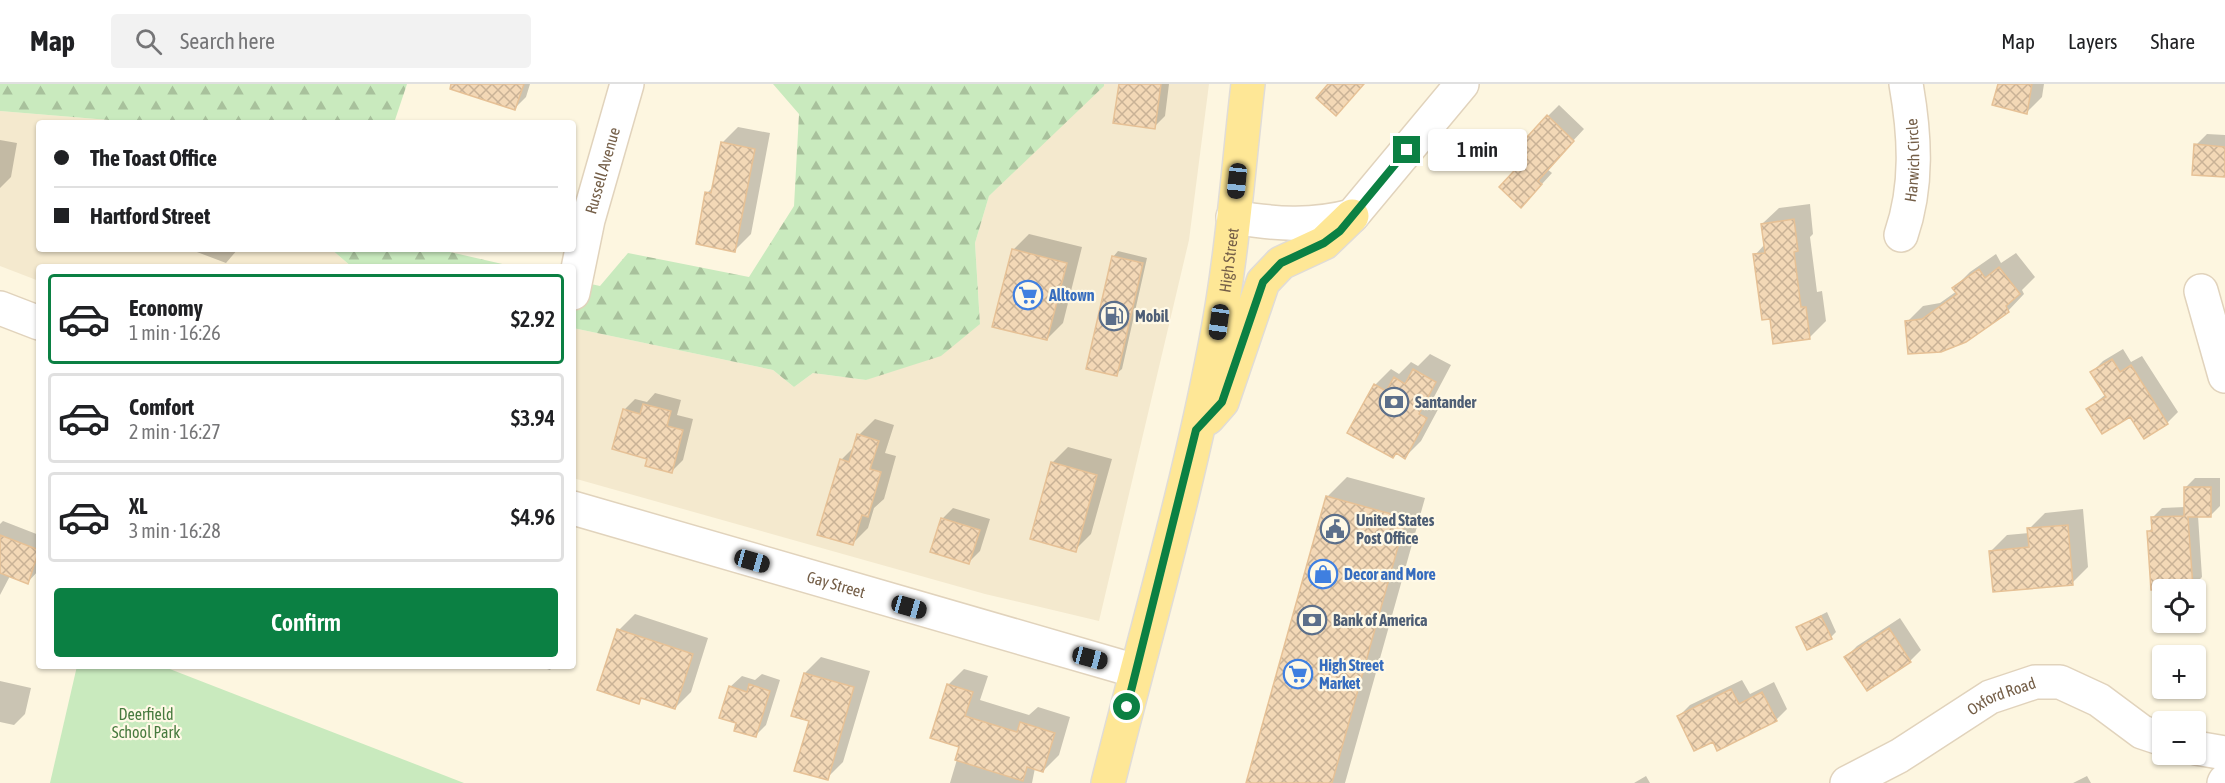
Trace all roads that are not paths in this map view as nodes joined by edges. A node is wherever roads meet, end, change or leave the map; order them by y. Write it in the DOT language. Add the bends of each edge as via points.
graph roads {
  1 [pos="627,84"];
  2 [pos="1248,84"];
  3 [pos="1462,84"];
  4 [pos="1906,84"];
  5 [pos="1352,216"];
  6 [pos="1233,217"];
  7 [pos="1901,235"];
  8 [pos="576,278"];
  9 [pos="2201,291"];
  10 [pos="0,308"];
  11 [pos="36,322"];
  12 [pos="2225,376"];
  13 [pos="1196,430"];
  14 [pos="576,509"];
  15 [pos="1136,671"];
  16 [pos="2152,735"];
  17 [pos="2206,750"];
  18 [pos="2225,753"];
  19 [pos="1108,783"];
  20 [pos="1847,783"];
  1 -- 8 [label="street, Russell Avenue" via="588,220"];
  2 -- 6 [label="main road, High Street"];
  3 -- 5 [label="street"];
  4 -- 7 [label="street, Harwich Circle" via="1913,121 1914,178"];
  5 -- 6 [label="street" via="1303,225"];
  5 -- 13 [label="main road" via="1324,243 1281,263 1263,282 1222,402"];
  6 -- 13 [label="main road, High Street" via="1215,345"];
  9 -- 12 [label="street"];
  10 -- 11 [label="street"];
  13 -- 15 [label="main road, High Street"];
  14 -- 15 [label="street, Gay Street"];
  15 -- 19 [label="main road, High Street"];
  16 -- 20 [label="street, Oxford Road" via="2099,700 2060,682 2035,682 1990,697 1899,756"];
  17 -- 18 [label="street"];
}
